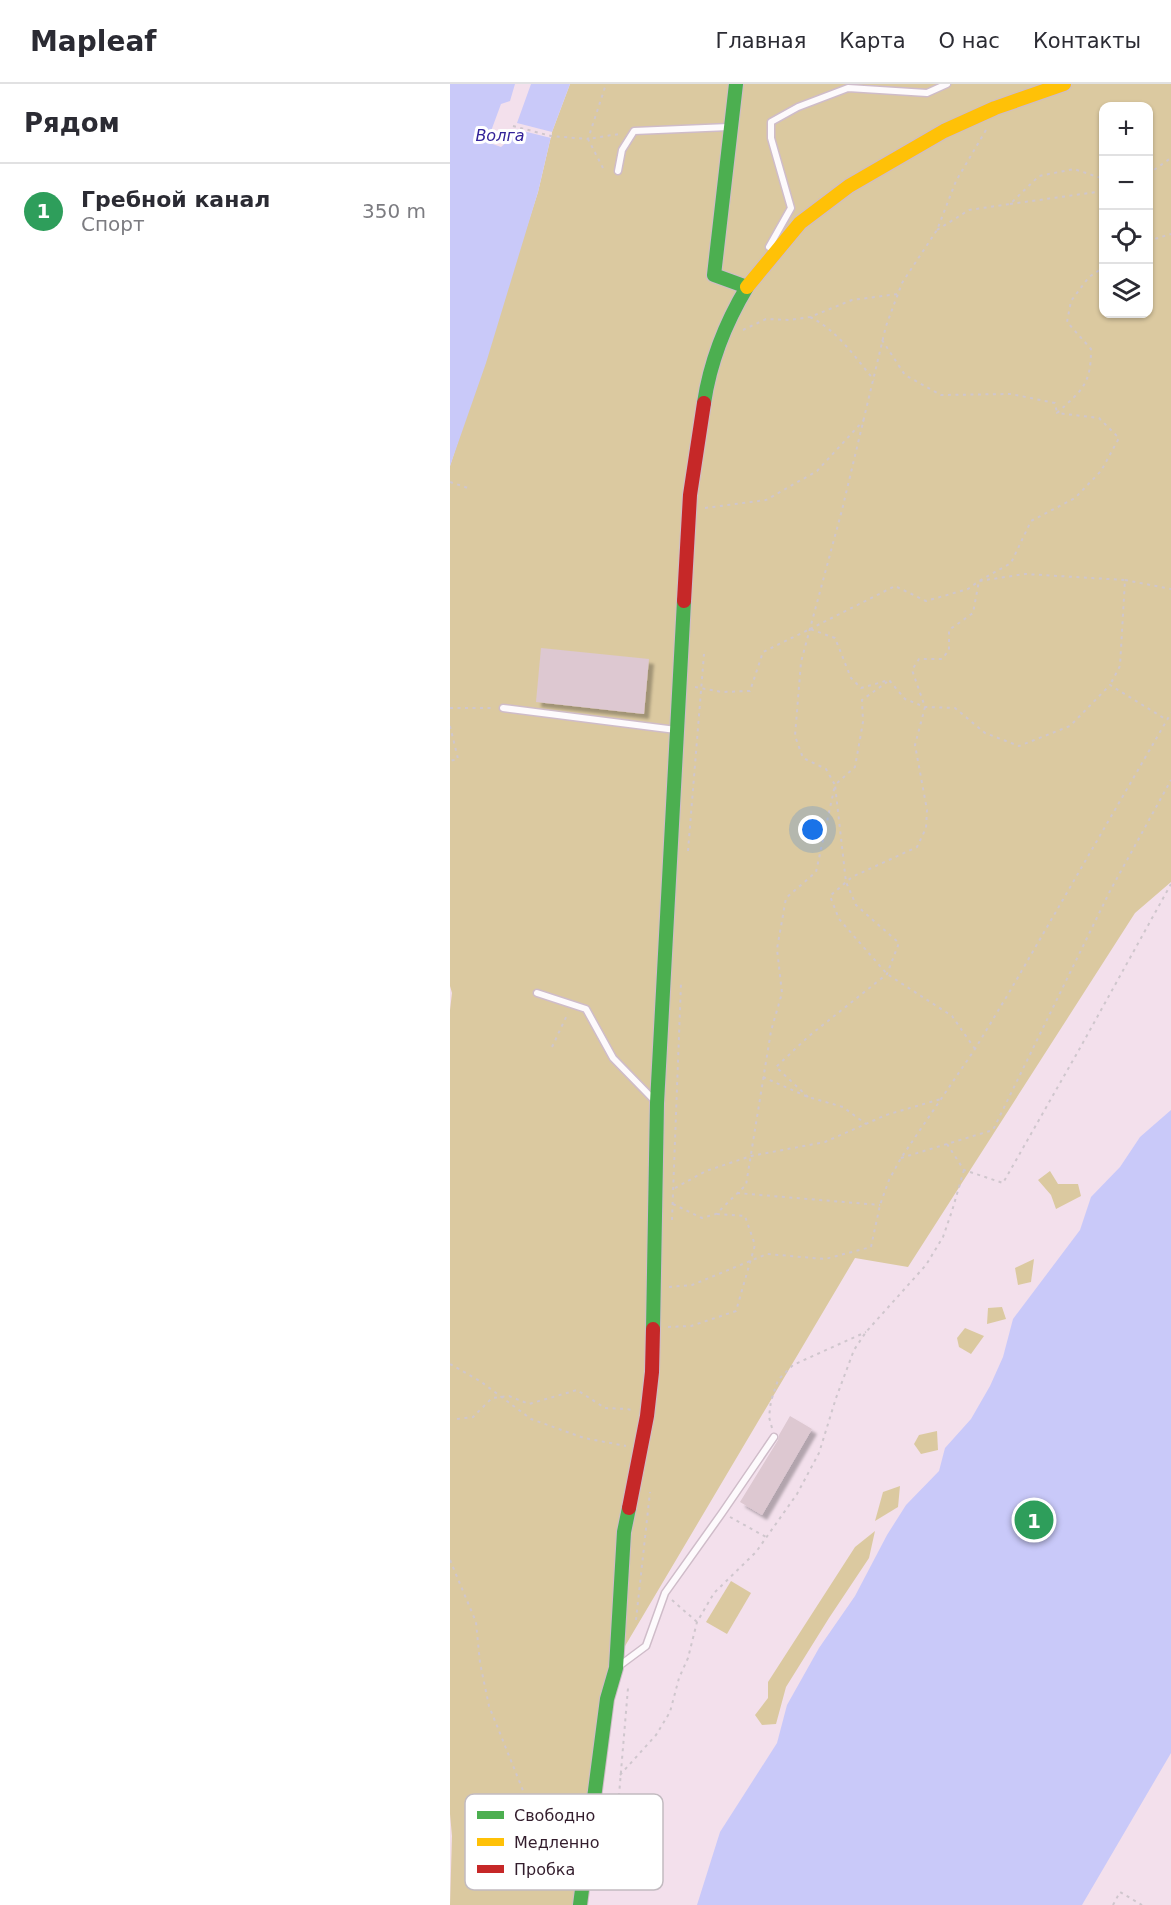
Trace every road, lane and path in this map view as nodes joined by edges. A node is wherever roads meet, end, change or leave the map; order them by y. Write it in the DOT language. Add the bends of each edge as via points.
graph roads {
  1 [pos="606,84"];
  2 [pos="736,84"];
  3 [pos="947,84"];
  4 [pos="1064,84"];
  5 [pos="1004,106"];
  6 [pos="513,126"];
  7 [pos="732,126"];
  8 [pos="634,131"];
  9 [pos="588,139"];
  10 [pos="1171,158"];
  11 [pos="603,168"];
  12 [pos="618,171"];
  13 [pos="1153,171"];
  14 [pos="1099,177"];
  15 [pos="1099,192"];
  16 [pos="1010,204"];
  17 [pos="937,230"];
  18 [pos="1171,234"];
  19 [pos="1153,240"];
  20 [pos="1099,270"];
  21 [pos="747,287"];
  22 [pos="898,294"];
  23 [pos="810,317"];
  24 [pos="742,331"];
  25 [pos="882,340"];
  26 [pos="874,380"];
  27 [pos="1058,413"];
  28 [pos="865,419"];
  29 [pos="450,482"];
  30 [pos="471,489"];
  31 [pos="702,509"];
  32 [pos="1125,580"];
  33 [pos="979,581"];
  34 [pos="1171,589"];
  35 [pos="810,629"];
  36 [pos="704,654"];
  37 [pos="890,680"];
  38 [pos="681,685"];
  39 [pos="1110,685"];
  40 [pos="702,688"];
  41 [pos="925,707"];
  42 [pos="450,708"];
  43 [pos="503,708"];
  44 [pos="1171,713"];
  45 [pos="1167,720"];
  46 [pos="450,726"];
  47 [pos="676,730"];
  48 [pos="450,761"];
  49 [pos="1171,780"];
  50 [pos="835,785"];
  51 [pos="687,858"];
  52 [pos="846,882"];
  53 [pos="1171,884"];
  54 [pos="887,974"];
  55 [pos="681,982"];
  56 [pos="537,993"];
  57 [pos="572,1005"];
  58 [pos="552,1047"];
  59 [pos="975,1049"];
  60 [pos="764,1077"];
  61 [pos="808,1097"];
  62 [pos="941,1099"];
  63 [pos="657,1103"];
  64 [pos="866,1124"];
  65 [pos="947,1144"];
  66 [pos="751,1156"];
  67 [pos="901,1158"];
  68 [pos="964,1170"];
  69 [pos="674,1188"];
  70 [pos="737,1193"];
  71 [pos="880,1205"];
  72 [pos="716,1214"];
  73 [pos="752,1260"];
  74 [pos="654,1288"];
  75 [pos="653,1328"];
  76 [pos="866,1332"];
  77 [pos="450,1364"];
  78 [pos="501,1397"];
  79 [pos="646,1416"];
  80 [pos="457,1419"];
  81 [pos="774,1437"];
  82 [pos="640,1448"];
  83 [pos="722,1513"];
  84 [pos="766,1537"];
  85 [pos="450,1560"];
  86 [pos="665,1593"];
  87 [pos="697,1622"];
  88 [pos="616,1668"];
  89 [pos="525,1794"];
  90 [pos="595,1794"];
  91 [pos="619,1794"];
  92 [pos="582,1890"];
  93 [pos="580,1905"];
  94 [pos="1113,1905"];
  95 [pos="1142,1905"];
  1 -- 9 [label="path"];
  2 -- 7 [label="street"];
  3 -- 21 [label="lane" via="927,93 848,88 771,122 771,138 791,208"];
  4 -- 5 [label="street"];
  5 -- 17 [label="path" via="956,181"];
  5 -- 21 [label="street" via="944,131 849,186 800,223"];
  6 -- 9 [label="path" via="551,136"];
  7 -- 8 [label="lane"];
  7 -- 21 [label="street" via="714,275"];
  8 -- 9 [label="path"];
  8 -- 12 [label="lane" via="622,150"];
  9 -- 11 [label="path"];
  10 -- 13 [label="path"];
  14 -- 16 [label="path" via="1074,169 1040,176"];
  15 -- 16 [label="path"];
  16 -- 17 [label="path" via="969,210"];
  17 -- 22 [label="path"];
  18 -- 19 [label="path"];
  20 -- 27 [label="path" via="1071,301 1066,322 1091,349 1091,365 1084,387"];
  21 -- 38 [label="street" via="735,307 708,377 690,495"];
  22 -- 23 [label="path" via="852,300"];
  22 -- 25 [label="path"];
  23 -- 24 [label="path" via="766,319"];
  23 -- 26 [label="path" via="847,346"];
  25 -- 26 [label="path"];
  25 -- 27 [label="path" via="905,375 941,394 1011,394 1054,403"];
  26 -- 28 [label="path"];
  27 -- 33 [label="path" via="1099,418 1119,438 1101,471 1075,498 1030,521 1011,563"];
  28 -- 31 [label="path" via="817,471 766,500"];
  28 -- 35 [label="path"];
  29 -- 30 [label="path"];
  32 -- 33 [label="path" via="1025,574"];
  32 -- 34 [label="path"];
  32 -- 39 [label="path" via="1120,666"];
  33 -- 35 [label="path" via="968,589 926,601 895,586"];
  33 -- 41 [label="path" via="973,613 949,630 949,650 942,659 920,659 912,670"];
  35 -- 37 [label="path" via="835,638 851,678 861,687"];
  35 -- 40 [label="path" via="763,652 750,691"];
  35 -- 50 [label="path" via="801,662 795,736 803,758 826,769"];
  36 -- 40 [label="path"];
  37 -- 41 [label="path" via="905,699"];
  37 -- 50 [label="path" via="862,700 863,722 855,767"];
  38 -- 40 [label="path"];
  38 -- 47 [label="street"];
  39 -- 41 [label="path" via="1070,726 1019,746 985,733 955,708"];
  39 -- 45 [label="path"];
  40 -- 51 [label="path"];
  41 -- 52 [label="path" via="915,745 927,810 926,828 917,847"];
  42 -- 43 [label="path"];
  43 -- 47 [label="lane"];
  44 -- 45 [label="path"];
  45 -- 59 [label="path"];
  46 -- 48 [label="path" via="458,759"];
  47 -- 63 [label="street"];
  49 -- 65 [label="path" via="1110,891 993,1130"];
  50 -- 52 [label="path"];
  50 -- 60 [label="path" via="816,872 786,898 777,949 782,993"];
  52 -- 54 [label="path" via="856,905 900,943"];
  52 -- 54 [label="path" via="830,896 839,919"];
  53 -- 68 [label="path" via="1003,1183"];
  54 -- 59 [label="path" via="952,1016"];
  54 -- 61 [label="path" via="776,1067"];
  55 -- 69 [label="path"];
  56 -- 57 [label="lane"];
  57 -- 58 [label="path"];
  57 -- 63 [label="lane" via="586,1010 612,1058"];
  59 -- 62 [label="path"];
  60 -- 61 [label="path"];
  60 -- 66 [label="path"];
  61 -- 64 [label="path" via="843,1107"];
  62 -- 64 [label="path"];
  62 -- 67 [label="path"];
  63 -- 74 [label="street"];
  64 -- 66 [label="path" via="825,1142"];
  65 -- 67 [label="path"];
  65 -- 68 [label="path"];
  66 -- 69 [label="path" via="706,1171"];
  66 -- 70 [label="path" via="746,1185"];
  67 -- 71 [label="path"];
  68 -- 76 [label="path" via="943,1237 926,1265"];
  69 -- 72 [label="path" via="673,1204 702,1218"];
  70 -- 71 [label="path"];
  70 -- 72 [label="path"];
  71 -- 73 [label="path" via="871,1247 825,1258 767,1254"];
  72 -- 73 [label="path" via="746,1216 755,1245"];
  73 -- 74 [label="path" via="692,1285"];
  73 -- 75 [label="path" via="736,1311 691,1326"];
  74 -- 75 [label="street"];
  75 -- 79 [label="street"];
  76 -- 81 [label="path" via="793,1365 778,1380 769,1417"];
  76 -- 84 [label="path" via="854,1350 819,1453 797,1494"];
  77 -- 78 [label="path"];
  78 -- 79 [label="path" via="529,1404 578,1390 605,1408 627,1409"];
  78 -- 80 [label="path" via="492,1398 473,1417"];
  78 -- 82 [label="path" via="531,1419 584,1438"];
  79 -- 82 [label="street"];
  81 -- 83 [label="lane"];
  82 -- 88 [label="street" via="624,1532"];
  83 -- 84 [label="path"];
  83 -- 86 [label="lane"];
  84 -- 87 [label="path" via="714,1593"];
  85 -- 89 [label="path" via="476,1622 489,1706"];
  86 -- 87 [label="path"];
  86 -- 88 [label="lane" via="646,1646"];
  87 -- 91 [label="path" via="669,1712 656,1735 620,1776"];
  88 -- 90 [label="street" via="607,1699"];
  92 -- 93 [label="street"];
  94 -- 95 [label="path" via="1120,1892"];
}
